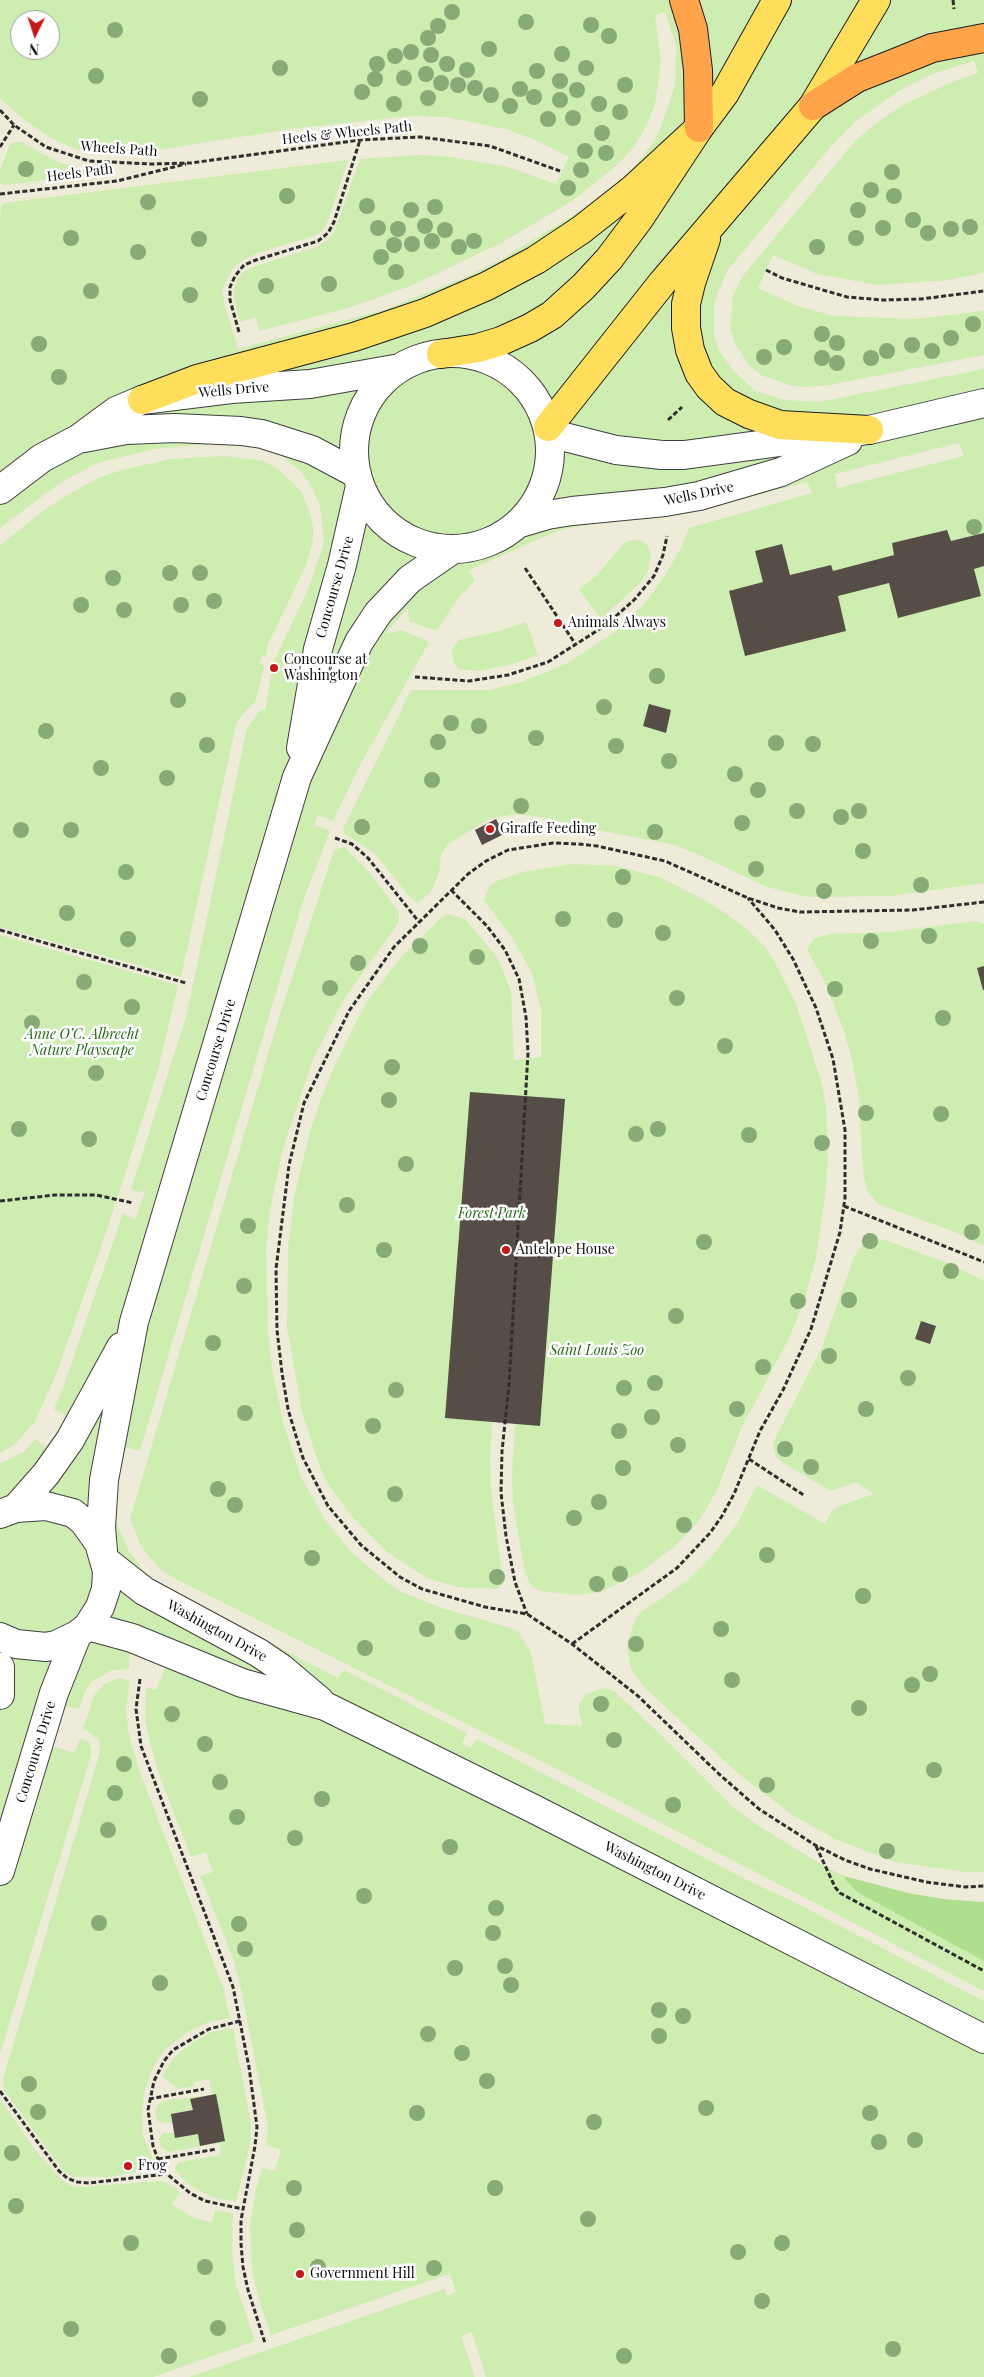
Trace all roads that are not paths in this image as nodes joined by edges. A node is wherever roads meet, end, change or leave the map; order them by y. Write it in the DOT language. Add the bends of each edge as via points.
graph roads {
  1 [pos="684,0"];
  2 [pos="777,0"];
  3 [pos="876,0"];
  4 [pos="984,38"];
  5 [pos="813,106"];
  6 [pos="699,128"];
  7 [pos="715,219"];
  8 [pos="441,354"];
  9 [pos="402,367"];
  10 [pos="142,400"];
  11 [pos="984,403"];
  12 [pos="549,430"];
  13 [pos="869,430"];
  14 [pos="78,439"];
  15 [pos="358,480"];
  16 [pos="0,490"];
  17 [pos="520,523"];
  18 [pos="452,550"];
  19 [pos="297,777"];
  20 [pos="134,1322"];
  21 [pos="8,1511"];
  22 [pos="104,1556"];
  23 [pos="82,1630"];
  24 [pos="0,1636"];
  25 [pos="0,1667"];
  26 [pos="0,1696"];
  27 [pos="325,1706"];
  28 [pos="0,1871"];
  29 [pos="984,2039"];
  1 -- 6 [label="highway" via="693,29 698,70"];
  2 -- 6 [label="main road" via="725,93"];
  3 -- 5 [label="main road"];
  4 -- 5 [label="highway" via="932,48 858,78"];
  5 -- 7 [label="main road"];
  6 -- 8 [label="main road" via="609,258 552,315 501,341"];
  6 -- 10 [label="main road" via="633,189 582,230 487,286 425,313 354,337 197,380"];
  7 -- 12 [label="main road"];
  7 -- 13 [label="main road" via="686,304 690,350 699,373 725,402 780,425"];
  8 -- 9 [label="street"];
  8 -- 12 [label="street" via="480,357 515,375 535,398"];
  9 -- 10 [label="street, Wells Drive" via="310,384 231,389"];
  9 -- 15 [label="street" via="376,389 362,410 354,443"];
  10 -- 14 [label="street, Wells Drive" via="116,411"];
  11 -- 13 [label="street, Wells Drive"];
  12 -- 13 [label="street, Wells Drive" via="616,450 684,455"];
  12 -- 17 [label="street" via="550,460 544,489"];
  13 -- 17 [label="street, Wells Drive" via="781,472 724,489 665,502 547,515"];
  14 -- 15 [label="street, Wells Drive" via="126,430 241,430 312,450"];
  14 -- 16 [label="street, Wells Drive" via="42,458"];
  15 -- 18 [label="street" via="369,504 396,532 416,543"];
  15 -- 19 [label="street, Concourse Drive" via="342,565 318,648"];
  17 -- 18 [label="street" via="486,544"];
  18 -- 19 [label="street, Concourse Drive" via="410,579 378,612 359,642"];
  19 -- 20 [label="street, Concourse Drive"];
  20 -- 21 [label="street, Concourse Drive" via="70,1440 46,1474"];
  20 -- 22 [label="street, Concourse Drive" via="104,1480 101,1527"];
  21 -- 22 [label="street" via="46,1506 73,1513 88,1526"];
  22 -- 23 [label="street, Concourse Drive" via="107,1580 104,1597 94,1618"];
  22 -- 27 [label="street, Washington Drive" via="144,1591 259,1653"];
  23 -- 24 [label="street" via="46,1647 16,1644"];
  23 -- 27 [label="street, Washington Drive" via="132,1638 242,1683"];
  23 -- 28 [label="street, Concourse Drive" via="54,1693"];
  25 -- 26 [label="street"];
  27 -- 29 [label="street, Washington Drive" via="541,1812"];
}
